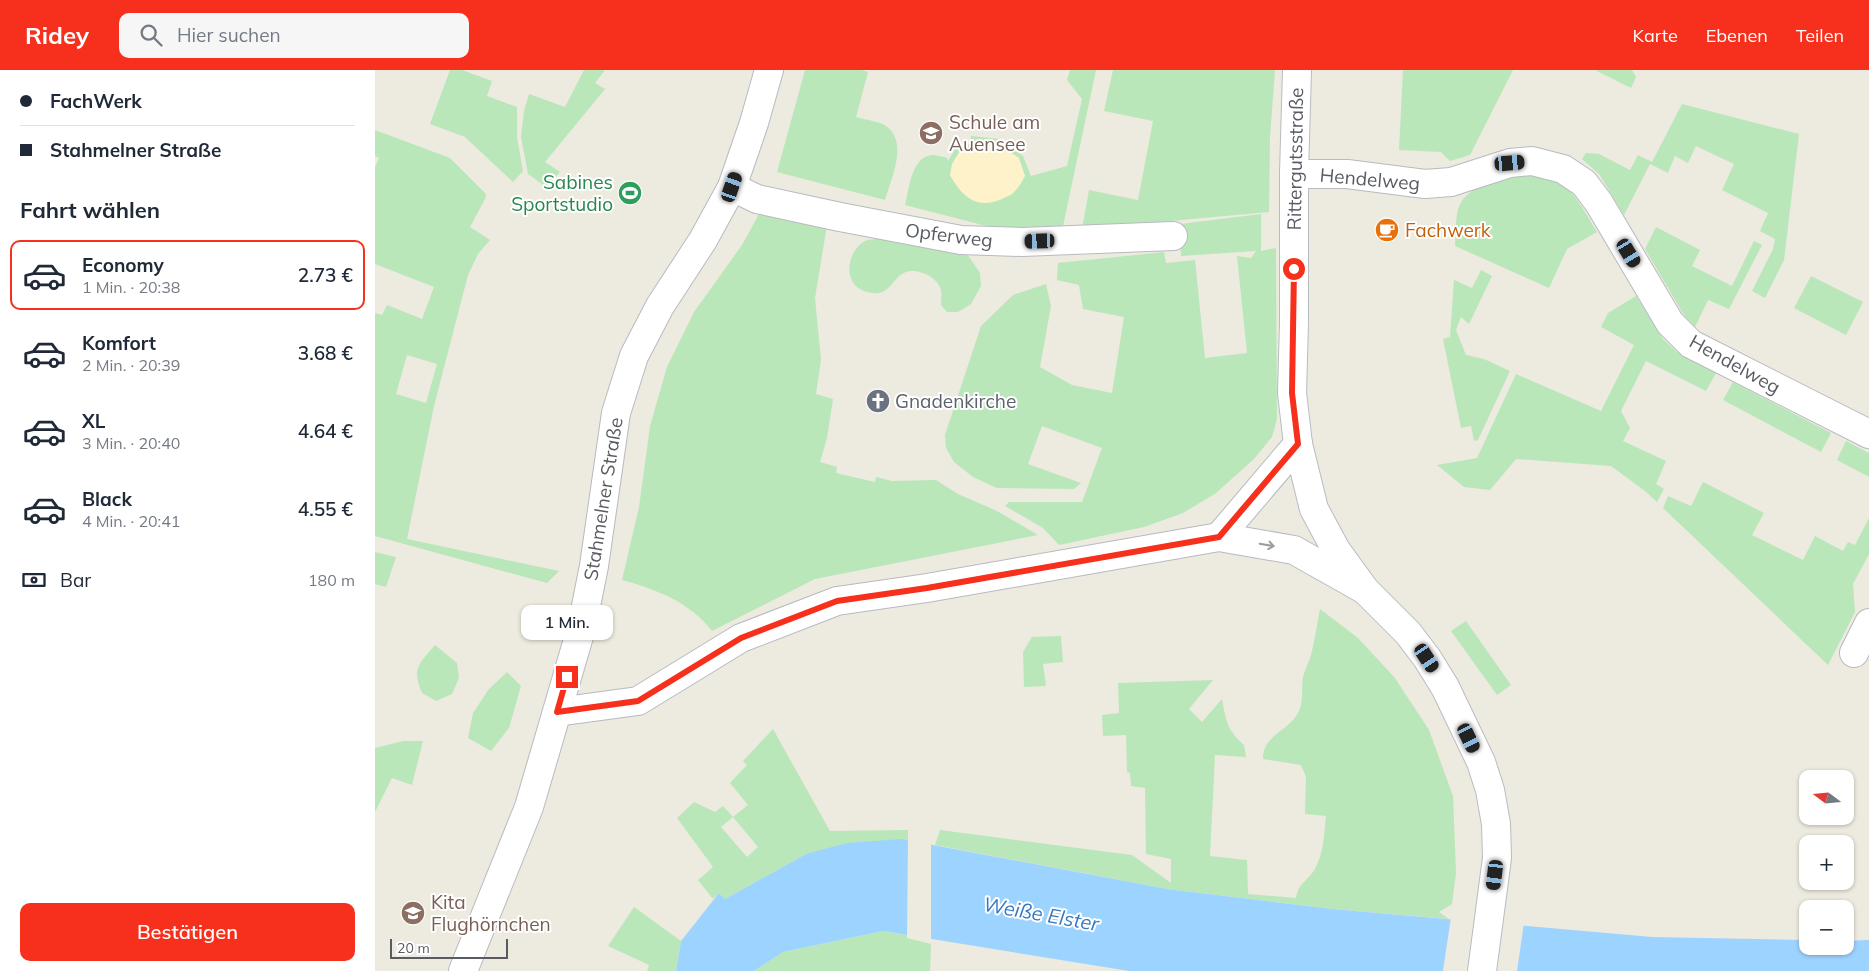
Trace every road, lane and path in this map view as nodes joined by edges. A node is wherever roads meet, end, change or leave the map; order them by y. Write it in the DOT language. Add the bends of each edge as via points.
graph roads {
  1 [pos="769,70"];
  2 [pos="1297,70"];
  3 [pos="1293,174"];
  4 [pos="732,187"];
  5 [pos="1173,236"];
  6 [pos="1869,434"];
  7 [pos="1298,444"];
  8 [pos="1219,537"];
  9 [pos="1365,590"];
  10 [pos="1869,623"];
  11 [pos="1854,653"];
  12 [pos="557,712"];
  13 [pos="463,971"];
  14 [pos="1482,971"];
  1 -- 4 [label="street, Stahmelner Straße"];
  2 -- 3 [label="street, Rittergutsstraße"];
  3 -- 6 [label="street, Hendelweg" via="1347,174 1425,184 1451,182 1510,163 1533,161 1563,169 1584,183 1599,203 1670,323 1691,344"];
  3 -- 7 [label="street, Rittergutsstraße" via="1292,393"];
  4 -- 5 [label="street, Opferweg" via="757,199 961,240 1022,242"];
  4 -- 12 [label="street, Stahmelner Straße" via="703,240 660,306 634,356 616,413 582,626"];
  7 -- 8 [label="street"];
  7 -- 9 [label="street, Rittergutsstraße" via="1314,509 1336,550"];
  8 -- 9 [label="street, one-way" via="1294,550"];
  8 -- 12 [label="street" via="837,601 741,638 638,701"];
  9 -- 14 [label="street, Rittergutsstraße" via="1408,633 1427,658 1445,687 1481,762 1490,790 1497,858"];
  10 -- 11 [label="street"];
  12 -- 13 [label="street, Stahmelner Straße" via="529,807"];
}
